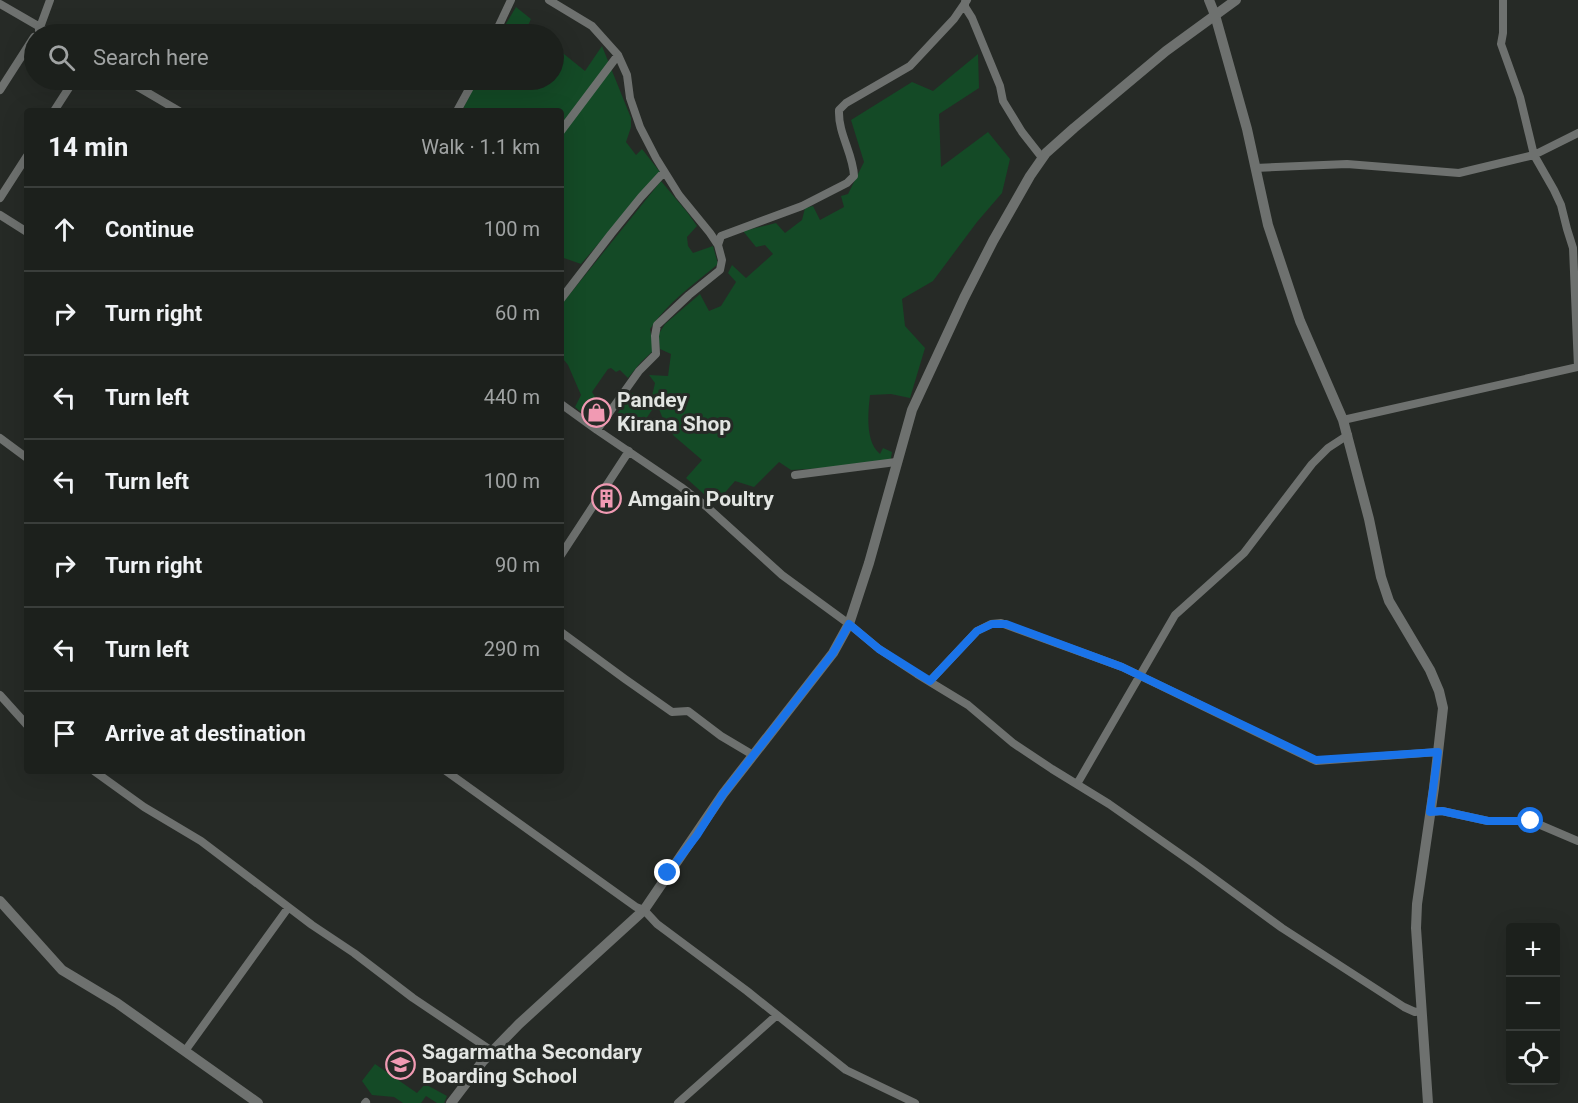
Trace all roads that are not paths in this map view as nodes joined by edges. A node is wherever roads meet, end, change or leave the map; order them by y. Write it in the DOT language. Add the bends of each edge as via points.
graph roads {
  1 [pos="50,0"];
  2 [pos="511,0"];
  3 [pos="549,0"];
  4 [pos="1209,0"];
  5 [pos="1236,0"];
  6 [pos="1503,0"];
  7 [pos="966,1"];
  8 [pos="0,4"];
  9 [pos="1215,15"];
  10 [pos="26,24"];
  11 [pos="41,24"];
  12 [pos="500,24"];
  13 [pos="24,53"];
  14 [pos="618,55"];
  15 [pos="0,90"];
  16 [pos="68,90"];
  17 [pos="143,90"];
  18 [pos="469,90"];
  19 [pos="56,108"];
  20 [pos="174,108"];
  21 [pos="459,108"];
  22 [pos="564,127"];
  23 [pos="1578,133"];
  24 [pos="1045,155"];
  25 [pos="1534,155"];
  26 [pos="24,161"];
  27 [pos="1255,168"];
  28 [pos="664,172"];
  29 [pos="0,198"];
  30 [pos="0,215"];
  31 [pos="24,230"];
  32 [pos="718,246"];
  33 [pos="564,295"];
  34 [pos="564,406"];
  35 [pos="1343,420"];
  36 [pos="597,430"];
  37 [pos="1348,435"];
  38 [pos="0,438"];
  39 [pos="628,451"];
  40 [pos="24,456"];
  41 [pos="896,462"];
  42 [pos="795,475"];
  43 [pos="564,550"];
  44 [pos="849,624"];
  45 [pos="564,634"];
  46 [pos="1139,675"];
  47 [pos="930,681"];
  48 [pos="0,694"];
  49 [pos="24,722"];
  50 [pos="1438,752"];
  51 [pos="753,755"];
  52 [pos="98,774"];
  53 [pos="450,774"];
  54 [pos="1077,784"];
  55 [pos="1430,812"];
  56 [pos="1578,841"];
  57 [pos="0,901"];
  58 [pos="288,908"];
  59 [pos="644,910"];
  60 [pos="1422,1011"];
  61 [pos="777,1015"];
  62 [pos="185,1051"];
  63 [pos="492,1051"];
  64 [pos="258,1103"];
  65 [pos="451,1103"];
  66 [pos="678,1103"];
  67 [pos="915,1103"];
  68 [pos="1428,1103"];
  1 -- 11 [label="street"];
  2 -- 12 [label="street"];
  3 -- 14 [label="street" via="592,26"];
  4 -- 9 [label="street"];
  5 -- 9 [label="street"];
  6 -- 25 [label="street" via="1501,44 1520,97"];
  7 -- 24 [label="street" via="965,8 1003,101 1040,155"];
  7 -- 32 [label="street" via="910,66 838,110 838,122 854,166 854,176 847,183 802,206 721,236"];
  8 -- 10 [label="street"];
  9 -- 24 [label="street" via="1166,51"];
  9 -- 27 [label="street"];
  13 -- 15 [label="street"];
  14 -- 22 [label="street"];
  14 -- 28 [label="street" via="640,127"];
  16 -- 19 [label="street"];
  17 -- 20 [label="street"];
  18 -- 21 [label="street"];
  23 -- 25 [label="street"];
  24 -- 41 [label="street" via="964,298 912,410"];
  25 -- 27 [label="street" via="1458,173 1347,164"];
  25 -- 35 [label="street" via="1562,205 1574,248 1578,367"];
  26 -- 29 [label="street"];
  27 -- 35 [label="street" via="1268,225 1297,312"];
  28 -- 32 [label="street"];
  28 -- 33 [label="street"];
  30 -- 31 [label="street"];
  32 -- 36 [label="street" via="720,270 657,326 656,354 639,371"];
  34 -- 36 [label="street"];
  35 -- 37 [label="street"];
  36 -- 39 [label="street"];
  37 -- 46 [label="street" via="1312,464 1244,554 1175,615"];
  37 -- 50 [label="street" via="1389,601 1439,691 1443,708"];
  38 -- 40 [label="street"];
  39 -- 43 [label="street"];
  39 -- 44 [label="street" via="707,507 782,575"];
  41 -- 42 [label="street"];
  41 -- 44 [label="street"];
  44 -- 47 [label="street" via="879,649"];
  44 -- 51 [label="street" via="833,653"];
  45 -- 51 [label="street" via="672,712 688,711"];
  46 -- 47 [label="street" via="1001,623 977,631"];
  46 -- 50 [label="street" via="1316,760"];
  46 -- 54 [label="street"];
  47 -- 54 [label="street"];
  48 -- 49 [label="street"];
  50 -- 55 [label="street"];
  51 -- 59 [label="street"];
  52 -- 58 [label="street" via="201,841"];
  53 -- 59 [label="street"];
  54 -- 60 [label="street" via="1313,949 1404,1007"];
  55 -- 56 [label="street" via="1488,821 1531,821"];
  55 -- 60 [label="street" via="1416,928"];
  57 -- 62 [label="street" via="62,970"];
  58 -- 62 [label="street"];
  58 -- 63 [label="street"];
  59 -- 61 [label="street"];
  59 -- 63 [label="street"];
  60 -- 68 [label="street"];
  61 -- 66 [label="street"];
  61 -- 67 [label="street" via="846,1070"];
  62 -- 64 [label="street"];
  63 -- 65 [label="street"];
}
